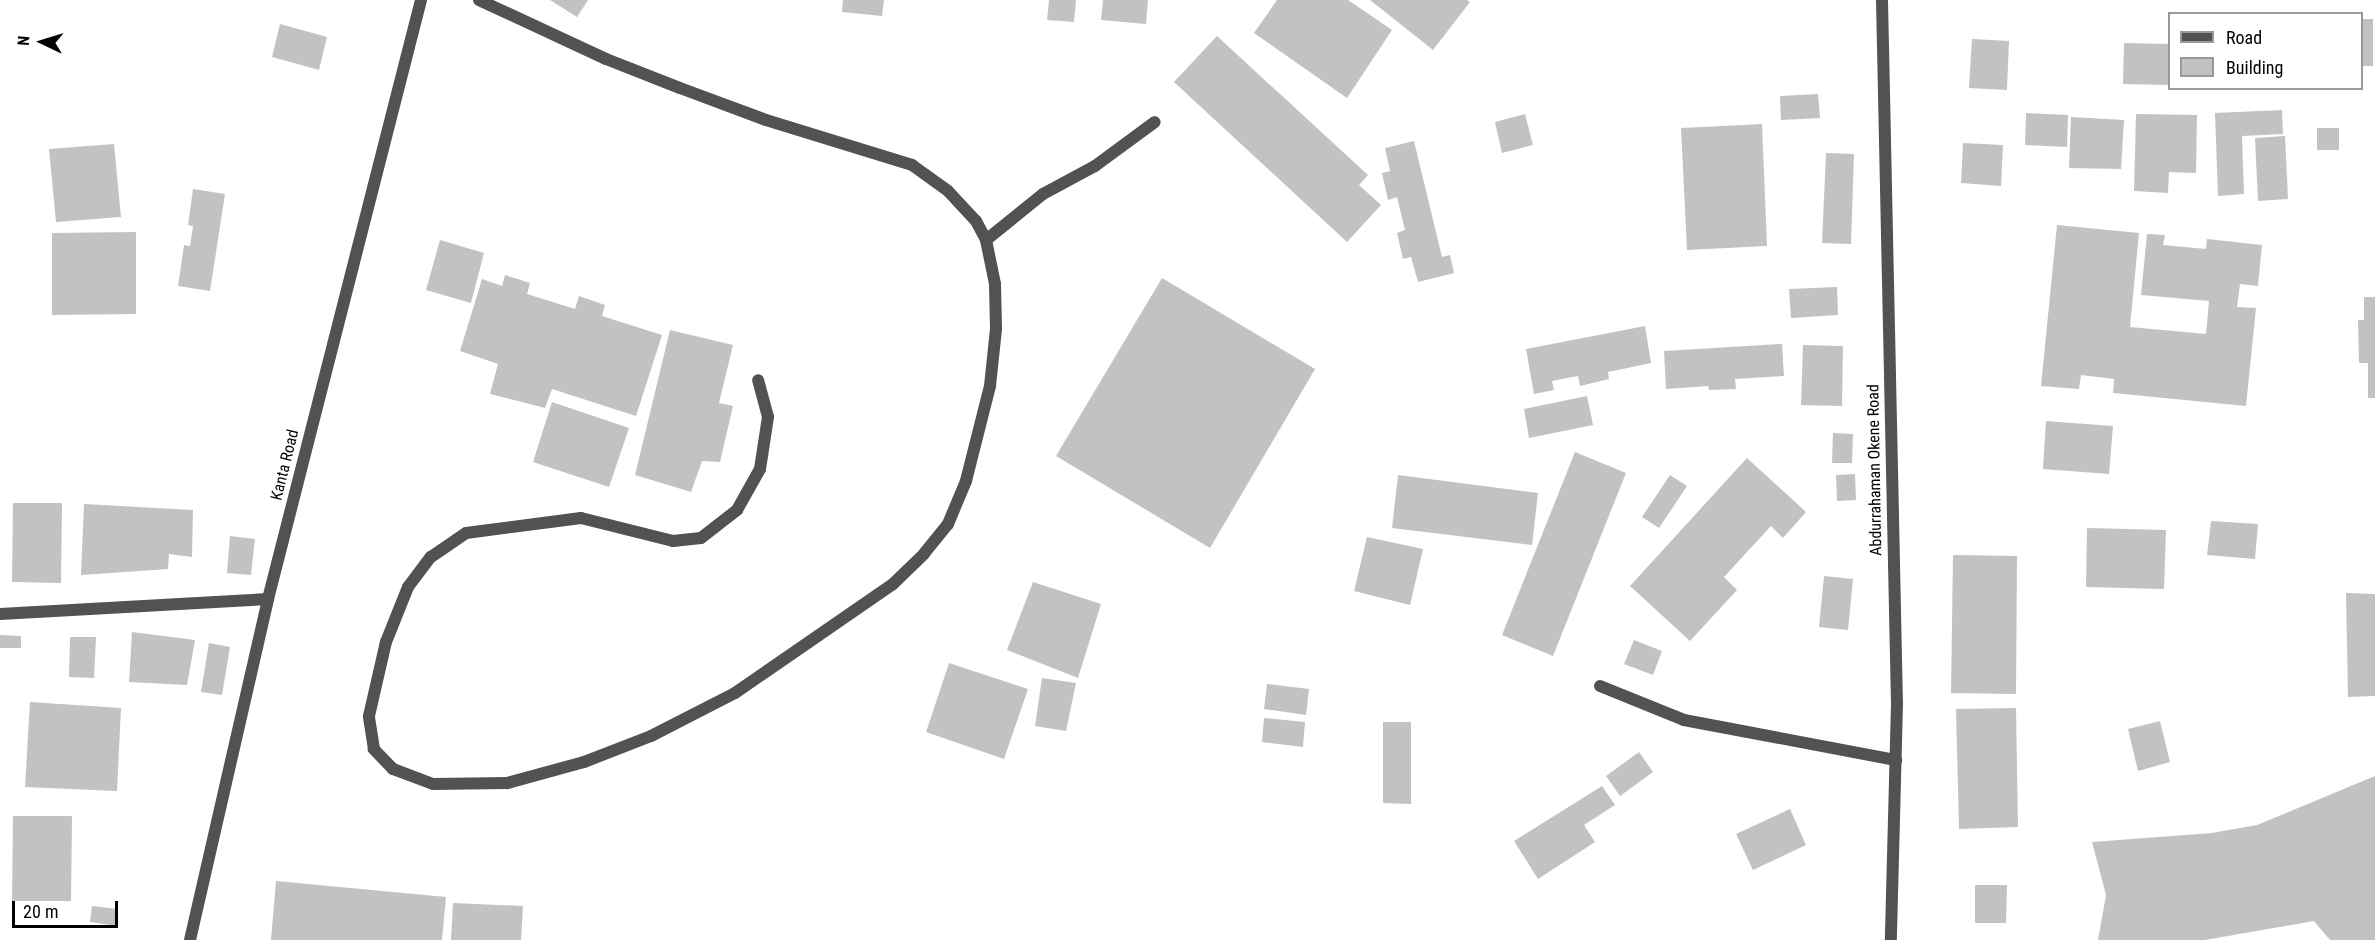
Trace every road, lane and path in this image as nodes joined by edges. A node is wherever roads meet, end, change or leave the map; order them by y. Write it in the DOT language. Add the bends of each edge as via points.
graph roads {
  1 [pos="422,0"];
  2 [pos="479,0"];
  3 [pos="1882,0"];
  4 [pos="1155,122"];
  5 [pos="986,240"];
  6 [pos="758,380"];
  7 [pos="268,599"];
  8 [pos="0,614"];
  9 [pos="1600,686"];
  10 [pos="1896,760"];
  11 [pos="190,940"];
  12 [pos="1891,940"];
  1 -- 7 [label="street, Kanta Road"];
  2 -- 5 [label="street" via="606,59 680,88 766,120 912,165 948,191 976,221"];
  3 -- 10 [label="street, Abdurrahaman Okene Road"];
  4 -- 5 [label="street" via="1095,166 1043,194"];
  5 -- 6 [label="street" via="995,284 996,330 990,386 966,481 948,524 893,584 735,693 651,736 584,762 507,783 433,784 393,769 374,749 369,716 386,642 408,587 431,557 466,533 581,518 673,542 701,538 737,510 760,469 768,417"];
  7 -- 8 [label="street"];
  7 -- 11 [label="street, Kanta Road"];
  9 -- 10 [label="street" via="1684,720"];
  10 -- 12 [label="street, Abdurrahaman Okene Road"];
}
